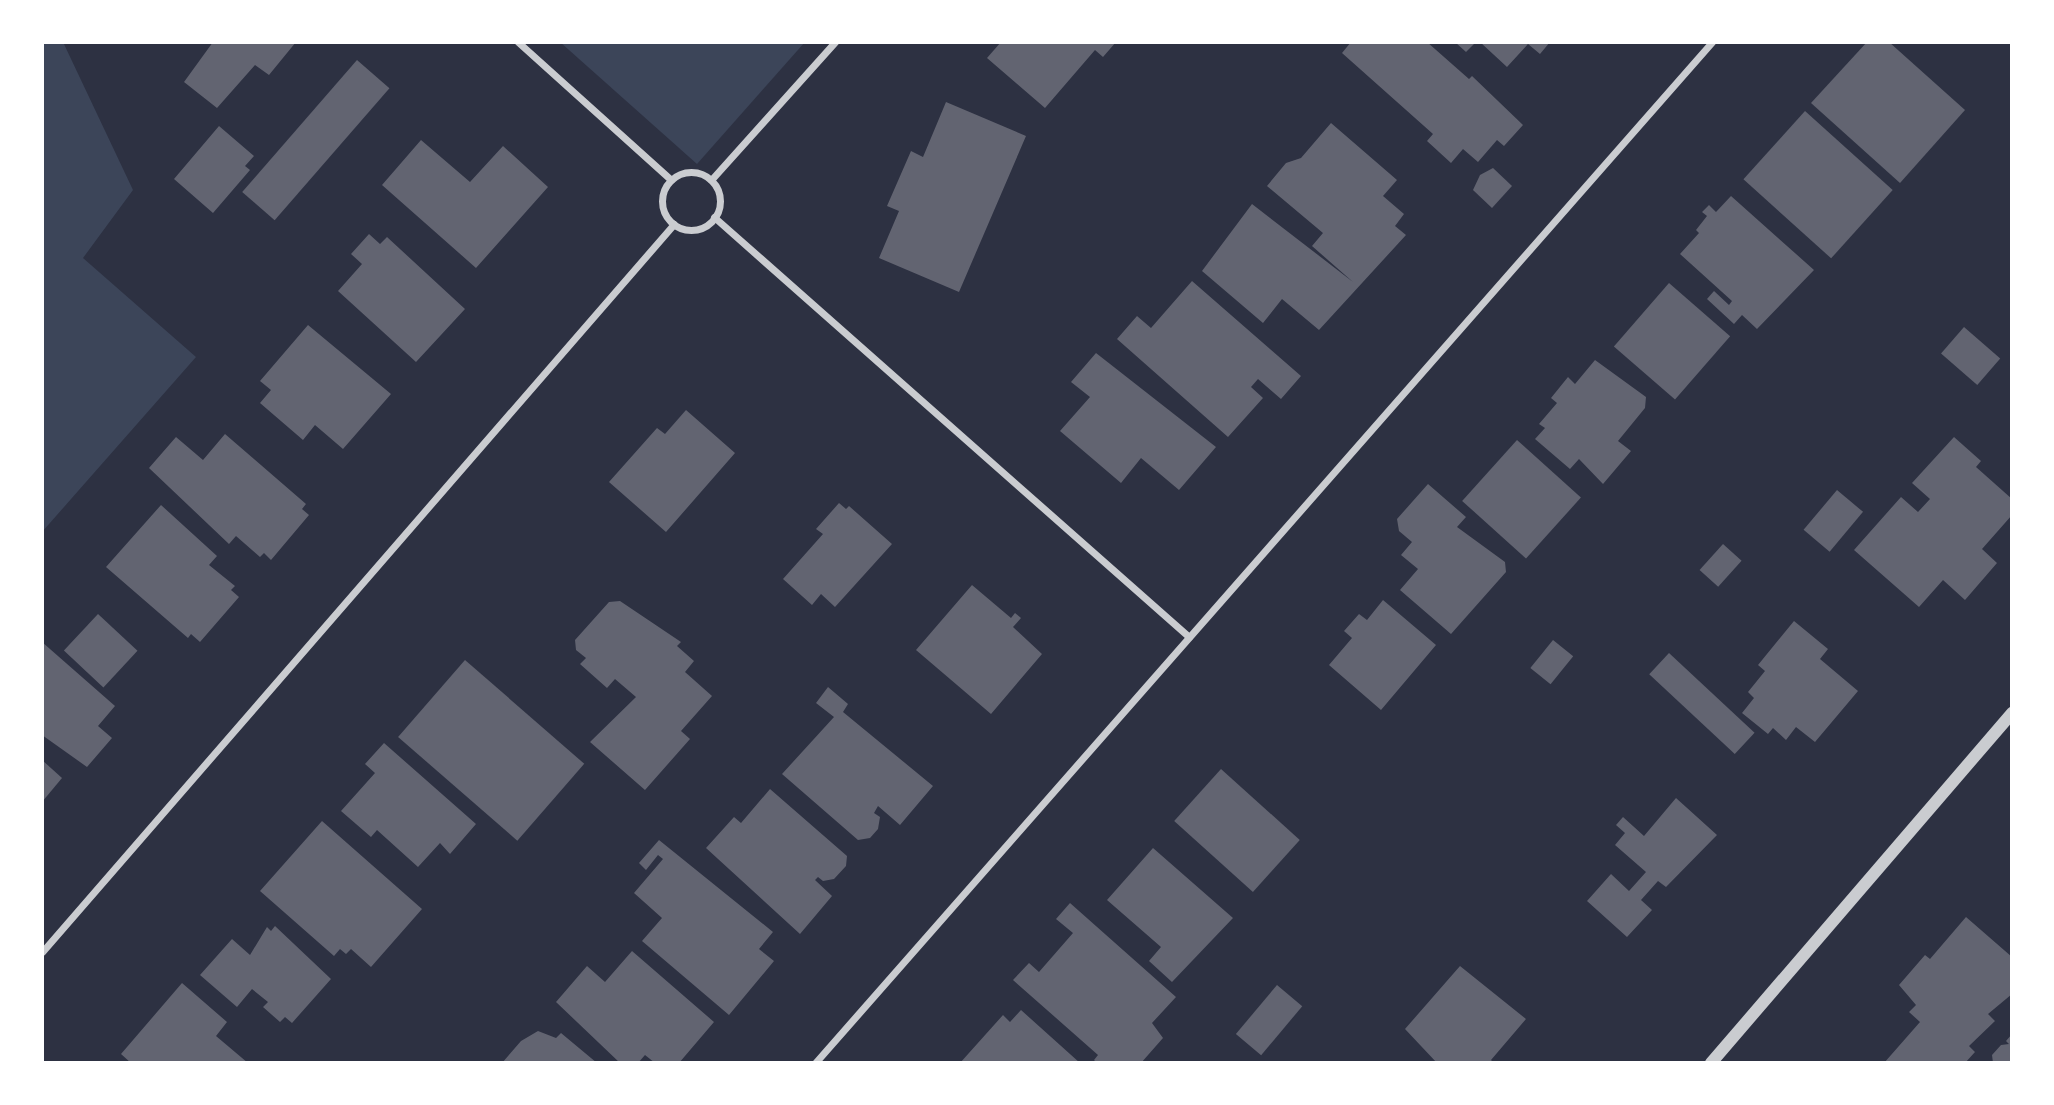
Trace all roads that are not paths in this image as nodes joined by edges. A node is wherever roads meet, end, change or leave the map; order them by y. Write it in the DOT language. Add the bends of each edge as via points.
graph roads {
  1 [pos="518,42"];
  2 [pos="835,42"];
  3 [pos="1712,42"];
  4 [pos="671,180"];
  5 [pos="711,180"];
  6 [pos="714,217"];
  7 [pos="674,224"];
  8 [pos="1189,637"];
  9 [pos="2012,713"];
  10 [pos="42,952"];
  11 [pos="815,1063"];
  12 [pos="1711,1063"];
  1 -- 4 [label="street"];
  2 -- 5 [label="street"];
  3 -- 8 [label="street"];
  4 -- 5 [label="street" via="689,172"];
  4 -- 7 [label="street" via="662,202"];
  5 -- 6 [label="street" via="719,193"];
  6 -- 7 [label="street" via="694,229"];
  6 -- 8 [label="street"];
  7 -- 10 [label="street"];
  8 -- 11 [label="street"];
  9 -- 12 [label="street"];
}
